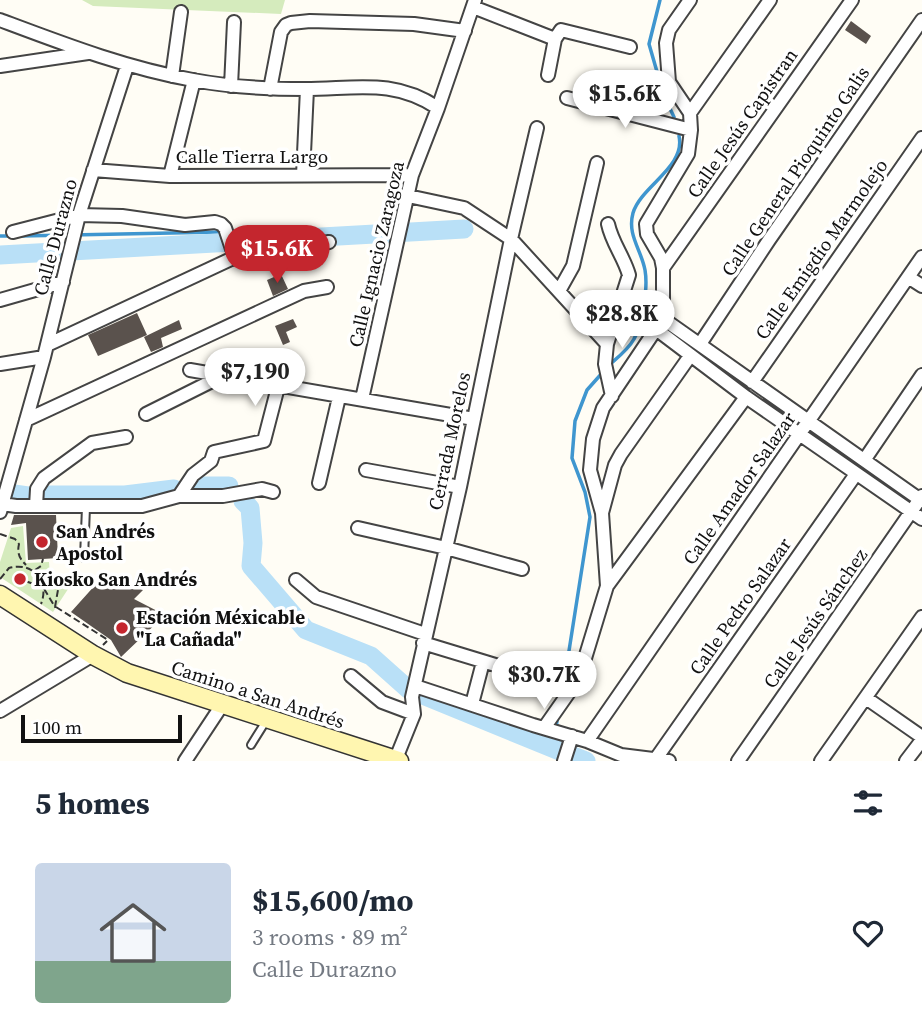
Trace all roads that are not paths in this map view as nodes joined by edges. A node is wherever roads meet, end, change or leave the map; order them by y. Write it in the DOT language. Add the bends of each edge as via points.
graph roads {
  1 [pos="690,0"];
  2 [pos="770,0"];
  3 [pos="852,0"];
  4 [pos="474,4"];
  5 [pos="181,12"];
  6 [pos="0,20"];
  7 [pos="922,20"];
  8 [pos="234,22"];
  9 [pos="465,31"];
  10 [pos="555,39"];
  11 [pos="630,47"];
  12 [pos="88,53"];
  13 [pos="0,66"];
  14 [pos="127,66"];
  15 [pos="548,75"];
  16 [pos="172,76"];
  17 [pos="194,80"];
  18 [pos="231,86"];
  19 [pos="270,89"];
  20 [pos="307,89"];
  21 [pos="567,98"];
  22 [pos="438,108"];
  23 [pos="690,113"];
  24 [pos="537,128"];
  25 [pos="691,130"];
  26 [pos="922,138"];
  27 [pos="597,163"];
  28 [pos="93,170"];
  29 [pos="303,174"];
  30 [pos="412,175"];
  31 [pos="170,176"];
  32 [pos="408,196"];
  33 [pos="79,215"];
  34 [pos="608,224"];
  35 [pos="12,232"];
  36 [pos="511,239"];
  37 [pos="329,242"];
  38 [pos="232,249"];
  39 [pos="922,257"];
  40 [pos="663,268"];
  41 [pos="908,277"];
  42 [pos="63,282"];
  43 [pos="922,286"];
  44 [pos="327,287"];
  45 [pos="559,291"];
  46 [pos="0,300"];
  47 [pos="659,324"];
  48 [pos="607,344"];
  49 [pos="700,344"];
  50 [pos="45,351"];
  51 [pos="690,356"];
  52 [pos="0,363"];
  53 [pos="190,370"];
  54 [pos="922,375"];
  55 [pos="222,376"];
  56 [pos="752,382"];
  57 [pos="278,387"];
  58 [pos="611,396"];
  59 [pos="338,397"];
  60 [pos="746,397"];
  61 [pos="362,399"];
  62 [pos="146,414"];
  63 [pos="474,419"];
  64 [pos="26,420"];
  65 [pos="809,422"];
  66 [pos="800,435"];
  67 [pos="126,437"];
  68 [pos="865,460"];
  69 [pos="366,470"];
  70 [pos="856,474"];
  71 [pos="318,483"];
  72 [pos="460,488"];
  73 [pos="273,492"];
  74 [pos="179,496"];
  75 [pos="921,499"];
  76 [pos="86,505"];
  77 [pos="1,506"];
  78 [pos="36,506"];
  79 [pos="602,513"];
  80 [pos="917,515"];
  81 [pos="358,528"];
  82 [pos="446,548"];
  83 [pos="84,558"];
  84 [pos="522,569"];
  85 [pos="296,580"];
  86 [pos="607,586"];
  87 [pos="0,595"];
  88 [pos="922,617"];
  89 [pos="424,639"];
  90 [pos="93,654"];
  91 [pos="482,662"];
  92 [pos="525,674"];
  93 [pos="351,676"];
  94 [pos="413,691"];
  95 [pos="866,698"];
  96 [pos="472,704"];
  97 [pos="222,705"];
  98 [pos="0,711"];
  99 [pos="414,714"];
  100 [pos="267,719"];
  101 [pos="544,728"];
  102 [pos="572,736"];
  103 [pos="922,738"];
  104 [pos="587,741"];
  105 [pos="251,745"];
  106 [pos="656,760"];
  107 [pos="185,761"];
  108 [pos="396,761"];
  109 [pos="564,761"];
  110 [pos="669,761"];
  111 [pos="738,761"];
  112 [pos="821,761"];
  113 [pos="906,761"];
  1 -- 23 [label="street" via="669,30 666,43 669,82"];
  2 -- 23 [label="street"];
  3 -- 40 [label="street, Calle Jesús Capistran"];
  4 -- 9 [label="street, Calle Ignacio Zaragoza"];
  4 -- 10 [label="street"];
  5 -- 16 [label="street"];
  6 -- 12 [label="street"];
  7 -- 49 [label="street, Calle General Pioquinto Galis"];
  8 -- 18 [label="street"];
  9 -- 19 [label="street" via="414,24 298,21 281,32"];
  9 -- 22 [label="street, Calle Ignacio Zaragoza"];
  10 -- 11 [label="street" via="559,31 567,29"];
  10 -- 15 [label="street"];
  12 -- 13 [label="street"];
  12 -- 14 [label="street"];
  14 -- 16 [label="street"];
  14 -- 28 [label="street, Calle Durazno"];
  16 -- 17 [label="street"];
  17 -- 18 [label="street"];
  17 -- 31 [label="street"];
  18 -- 19 [label="street"];
  19 -- 20 [label="street"];
  20 -- 22 [label="street" via="373,86 417,95"];
  20 -- 29 [label="street"];
  21 -- 25 [label="street"];
  22 -- 30 [label="street, Calle Ignacio Zaragoza"];
  23 -- 25 [label="street"];
  24 -- 36 [label="street, Cerrada Morelos"];
  25 -- 40 [label="street" via="686,159 646,220 647,234"];
  26 -- 56 [label="street, Calle Emigdio Marmolejo"];
  27 -- 45 [label="street" via="573,266"];
  28 -- 31 [label="street, Calle Tierra Largo"];
  28 -- 33 [label="street, Calle Durazno"];
  29 -- 30 [label="street, Calle Tierra Largo"];
  29 -- 31 [label="street, Calle Tierra Largo"];
  30 -- 32 [label="street, Calle Ignacio Zaragoza"];
  32 -- 36 [label="street" via="464,208"];
  32 -- 61 [label="street, Calle Ignacio Zaragoza"];
  33 -- 35 [label="street"];
  33 -- 38 [label="street" via="185,225 215,222 225,228"];
  33 -- 42 [label="street, Calle Durazno"];
  34 -- 48 [label="street" via="629,275"];
  36 -- 45 [label="street"];
  36 -- 63 [label="street, Cerrada Morelos"];
  37 -- 50 [label="street" via="231,260"];
  39 -- 41 [label="street, Calle Amador Salazar"];
  40 -- 47 [label="street"];
  41 -- 43 [label="street"];
  41 -- 65 [label="street, Calle Amador Salazar"];
  42 -- 46 [label="street"];
  42 -- 50 [label="street, Calle Durazno"];
  44 -- 64 [label="street" via="303,290"];
  45 -- 48 [label="street"];
  47 -- 49 [label="street"];
  47 -- 51 [label="street"];
  47 -- 58 [label="street"];
  48 -- 58 [label="street" via="605,364"];
  49 -- 56 [label="street"];
  50 -- 52 [label="street"];
  50 -- 64 [label="street, Calle Durazno"];
  51 -- 60 [label="street"];
  51 -- 79 [label="street" via="621,454"];
  53 -- 55 [label="street"];
  54 -- 68 [label="street"];
  55 -- 57 [label="street"];
  55 -- 62 [label="street"];
  56 -- 65 [label="street"];
  57 -- 59 [label="street"];
  57 -- 74 [label="street" via="264,441 214,452"];
  58 -- 79 [label="street" via="597,420 590,461"];
  59 -- 61 [label="street"];
  59 -- 71 [label="street"];
  60 -- 66 [label="street"];
  60 -- 86 [label="street"];
  61 -- 63 [label="street"];
  63 -- 72 [label="street, Cerrada Morelos"];
  64 -- 77 [label="street, Calle Durazno"];
  65 -- 66 [label="street, Calle Amador Salazar"];
  65 -- 68 [label="street"];
  66 -- 70 [label="street"];
  66 -- 104 [label="street, Calle Amador Salazar"];
  67 -- 78 [label="street" via="92,443 44,478 37,489"];
  68 -- 75 [label="street"];
  69 -- 72 [label="street"];
  70 -- 80 [label="street"];
  70 -- 106 [label="street, Calle Pedro Salazar"];
  72 -- 82 [label="street, Cerrada Morelos"];
  73 -- 74 [label="street" via="261,489 223,496"];
  74 -- 76 [label="street" via="142,506"];
  75 -- 80 [label="street, Calle Jesús Sánchez"];
  76 -- 78 [label="street"];
  76 -- 83 [label="lane"];
  77 -- 78 [label="street"];
  79 -- 86 [label="street"];
  80 -- 111 [label="street, Calle Jesús Sánchez"];
  81 -- 82 [label="street"];
  82 -- 84 [label="street"];
  82 -- 89 [label="street, Cerrada Morelos"];
  85 -- 89 [label="street" via="316,597"];
  86 -- 101 [label="street" via="579,678"];
  87 -- 90 [label="street, Camino a San Andrés"];
  88 -- 95 [label="street"];
  89 -- 91 [label="street"];
  89 -- 94 [label="street, Cerrada Morelos"];
  90 -- 97 [label="street, Camino a San Andrés" via="127,673"];
  90 -- 98 [label="street"];
  91 -- 92 [label="street"];
  91 -- 96 [label="street"];
  93 -- 99 [label="street" via="382,702"];
  94 -- 96 [label="street"];
  94 -- 99 [label="street, Cerrada Morelos"];
  95 -- 103 [label="street"];
  95 -- 112 [label="street"];
  96 -- 101 [label="street"];
  97 -- 100 [label="street, Camino a San Andrés"];
  97 -- 107 [label="street"];
  99 -- 108 [label="street, Cerrada Morelos"];
  100 -- 105 [label="lane"];
  100 -- 108 [label="street, Camino a San Andrés"];
  101 -- 102 [label="street"];
  102 -- 104 [label="street"];
  102 -- 109 [label="street"];
  103 -- 113 [label="street"];
  104 -- 106 [label="street" via="621,755"];
  106 -- 110 [label="street"];
}
